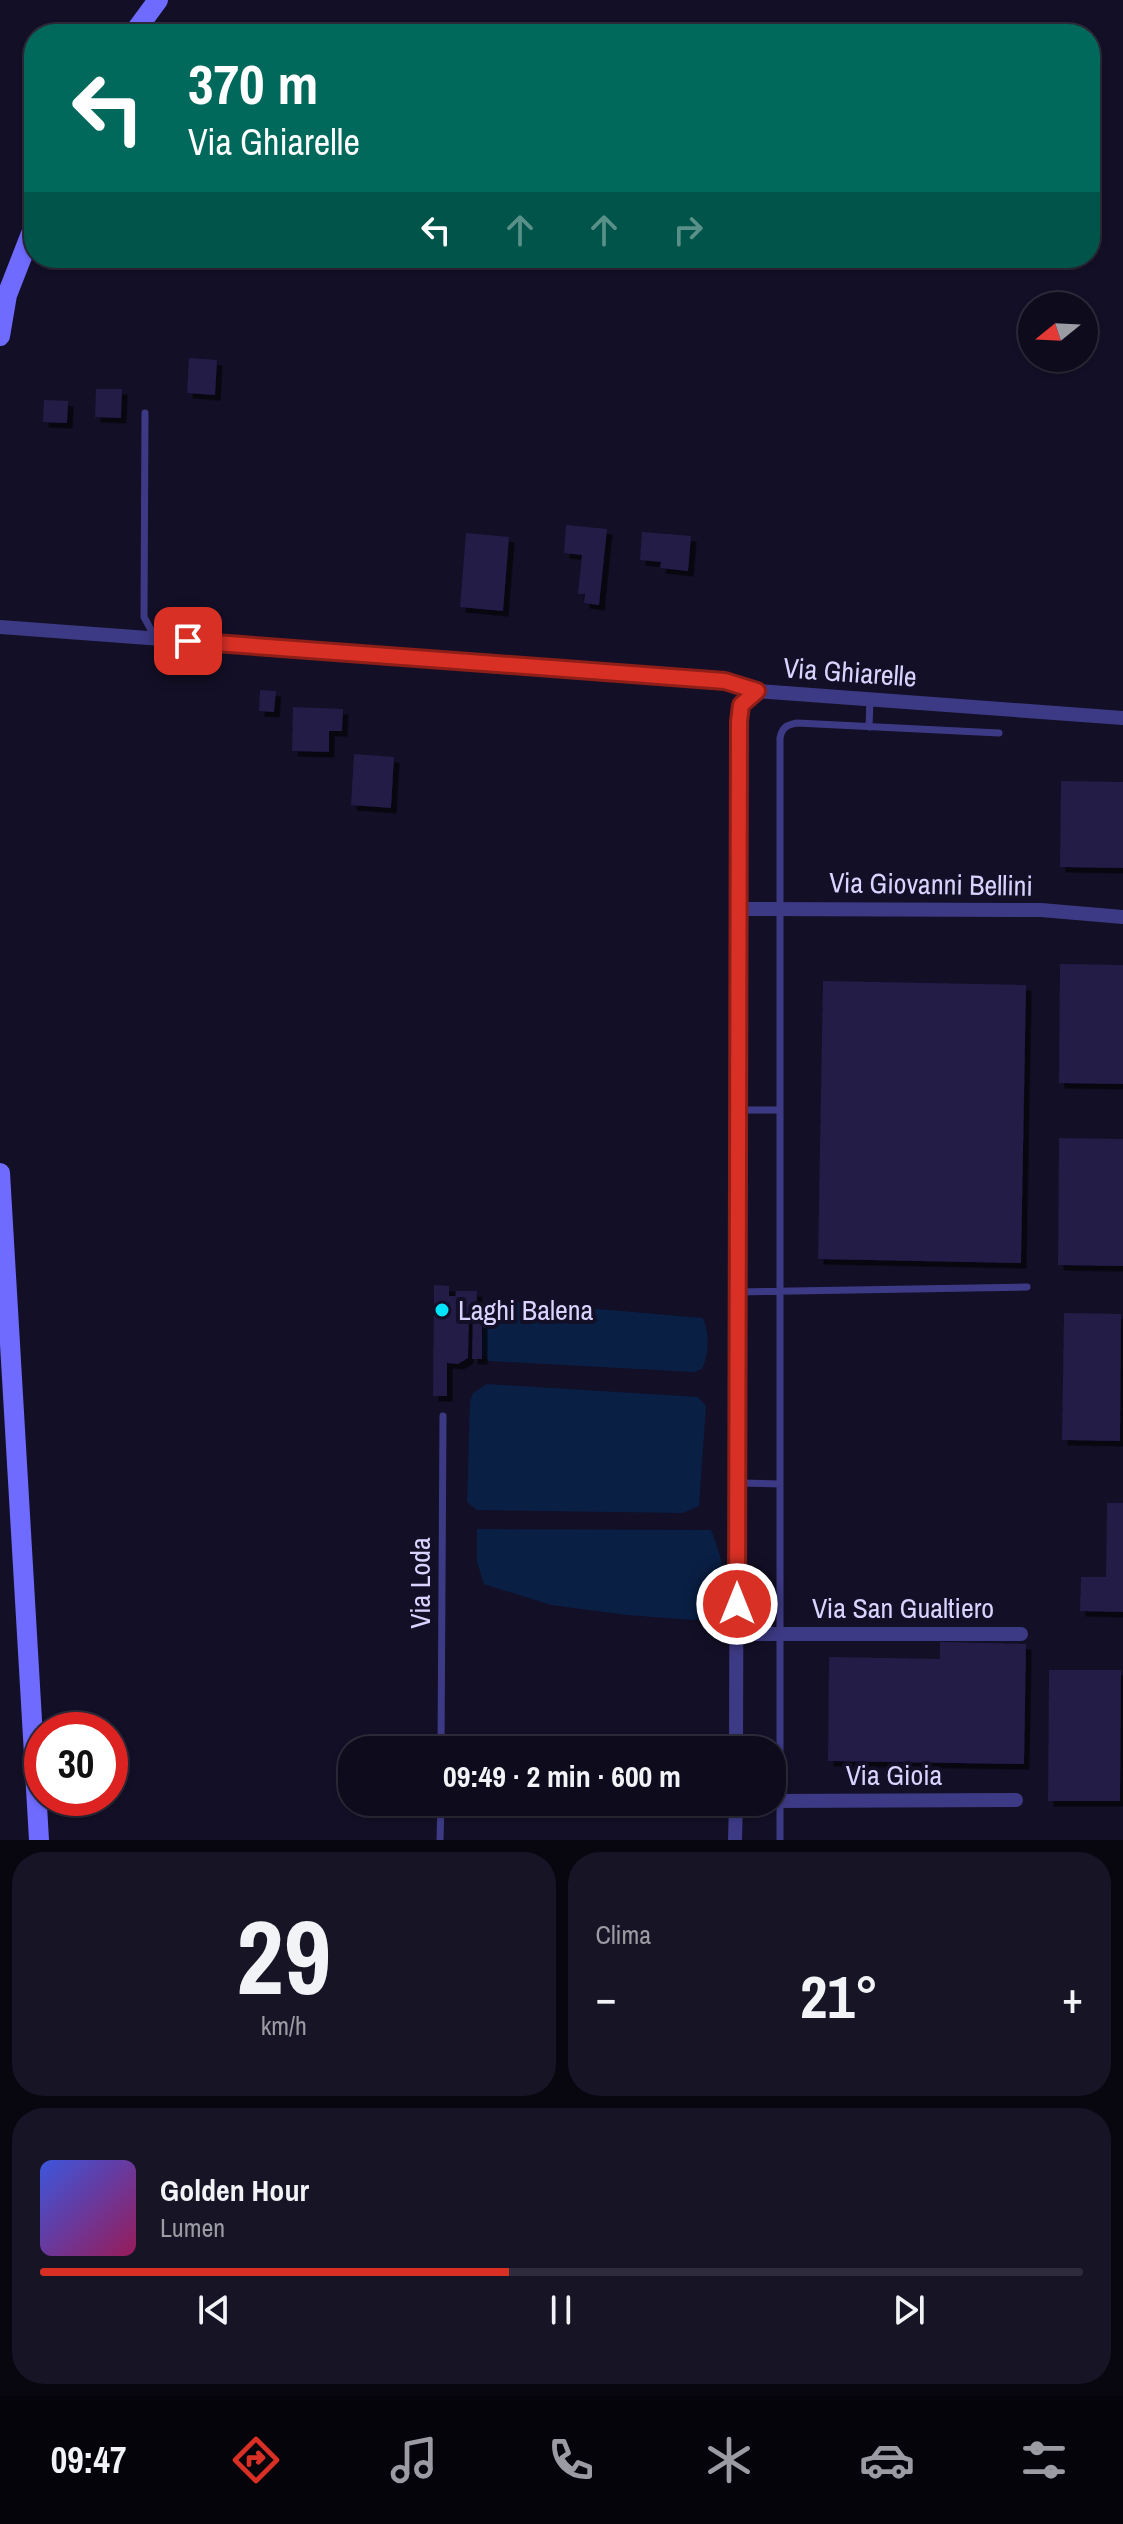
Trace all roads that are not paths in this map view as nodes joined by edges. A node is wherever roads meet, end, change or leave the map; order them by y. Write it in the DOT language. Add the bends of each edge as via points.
graph roads {
  1 [pos="158,0"];
  2 [pos="140,24"];
  3 [pos="24,252"];
  4 [pos="0,336"];
  5 [pos="145,413"];
  6 [pos="0,627"];
  7 [pos="156,639"];
  8 [pos="757,691"];
  9 [pos="870,700"];
  10 [pos="1123,718"];
  11 [pos="869,727"];
  12 [pos="999,733"];
  13 [pos="739,909"];
  14 [pos="780,909"];
  15 [pos="1123,917"];
  16 [pos="739,1110"];
  17 [pos="780,1110"];
  18 [pos="0,1173"];
  19 [pos="1027,1287"];
  20 [pos="780,1291"];
  21 [pos="739,1292"];
  22 [pos="443,1416"];
  23 [pos="738,1483"];
  24 [pos="780,1484"];
  25 [pos="737,1634"];
  26 [pos="780,1634"];
  27 [pos="1021,1634"];
  28 [pos="441,1736"];
  29 [pos="736,1736"];
  30 [pos="778,1736"];
  31 [pos="1016,1800"];
  32 [pos="786,1801"];
  33 [pos="441,1816"];
  34 [pos="736,1816"];
  35 [pos="778,1816"];
  36 [pos="39,1840"];
  37 [pos="440,1840"];
  38 [pos="735,1840"];
  39 [pos="780,1840"];
  1 -- 2 [label="main road"];
  3 -- 4 [label="main road" via="7,295"];
  5 -- 7 [label="lane" via="144,617"];
  6 -- 7 [label="street, Via Ghiarelle"];
  7 -- 8 [label="street, Via Ghiarelle" via="725,681"];
  8 -- 9 [label="street, Via Ghiarelle"];
  8 -- 13 [label="street" via="741,705 739,721"];
  9 -- 10 [label="street, Via Ghiarelle"];
  9 -- 11 [label="lane"];
  11 -- 12 [label="lane"];
  11 -- 14 [label="lane" via="797,723 782,730"];
  13 -- 14 [label="street, Via Giovanni Bellini"];
  13 -- 16 [label="street"];
  14 -- 15 [label="street, Via Giovanni Bellini" via="1041,910"];
  14 -- 17 [label="lane"];
  16 -- 17 [label="lane"];
  16 -- 21 [label="street"];
  17 -- 20 [label="lane"];
  18 -- 36 [label="main road"];
  19 -- 20 [label="lane"];
  20 -- 21 [label="lane"];
  20 -- 24 [label="lane"];
  21 -- 23 [label="street"];
  22 -- 28 [label="lane, Via Loda"];
  23 -- 24 [label="lane"];
  23 -- 25 [label="street"];
  24 -- 26 [label="lane"];
  25 -- 26 [label="street, Via San Gualtiero"];
  25 -- 29 [label="street"];
  26 -- 27 [label="street, Via San Gualtiero"];
  26 -- 30 [label="lane"];
  31 -- 32 [label="street, Via Gioia"];
  33 -- 37 [label="lane"];
  34 -- 38 [label="street"];
  35 -- 39 [label="lane"];
}
